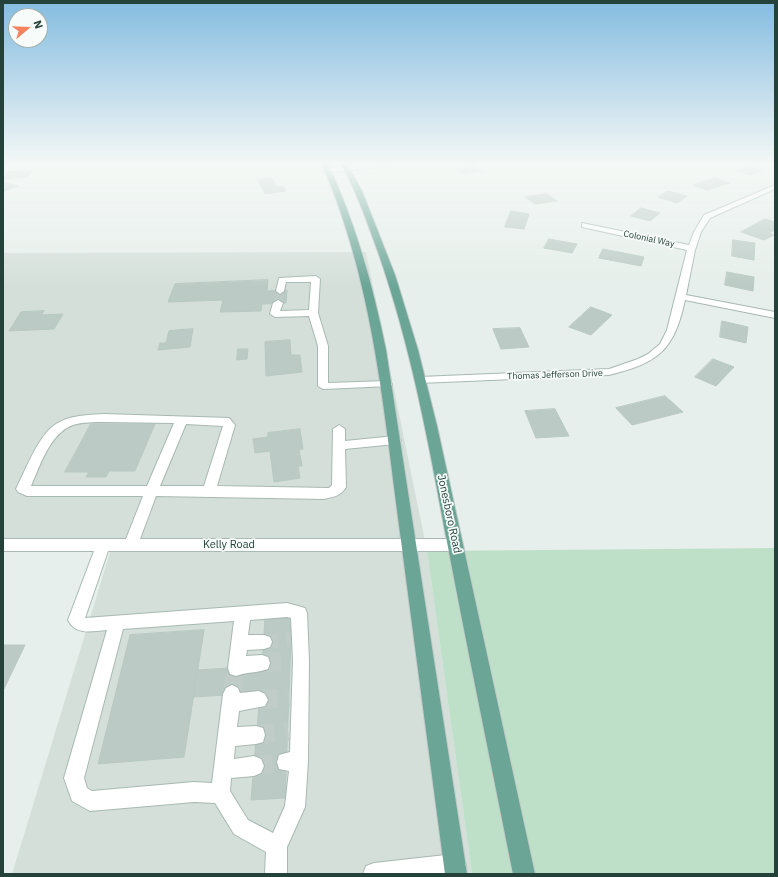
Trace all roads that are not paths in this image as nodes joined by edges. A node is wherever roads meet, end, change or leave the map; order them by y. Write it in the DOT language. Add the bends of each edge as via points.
graph roads {
  1 [pos="340,205"];
  2 [pos="364,205"];
  3 [pos="734,205"];
  4 [pos="585,225"];
  5 [pos="690,248"];
  6 [pos="280,291"];
  7 [pos="681,297"];
  8 [pos="278,303"];
  9 [pos="313,313"];
  10 [pos="775,315"];
  11 [pos="420,380"];
  12 [pos="387,384"];
  13 [pos="181,421"];
  14 [pos="339,429"];
  15 [pos="395,440"];
  16 [pos="339,446"];
  17 [pos="151,491"];
  18 [pos="209,491"];
  19 [pos="410,544"];
  20 [pos="3,545"];
  21 [pos="103,545"];
  22 [pos="132,545"];
  23 [pos="455,545"];
  24 [pos="244,614"];
  25 [pos="117,623"];
  26 [pos="264,642"];
  27 [pos="240,643"];
  28 [pos="262,663"];
  29 [pos="259,700"];
  30 [pos="256,735"];
  31 [pos="228,737"];
  32 [pos="254,766"];
  33 [pos="223,770"];
  34 [pos="220,793"];
  35 [pos="277,847"];
  36 [pos="456,869"];
  37 [pos="276,874"];
  38 [pos="374,874"];
  39 [pos="524,874"];
  1 -- 12 [label="main road" via="370,294"];
  2 -- 11 [label="main road, Jonesboro Road" via="392,276"];
  3 -- 5 [label="street, Thomas Jefferson Drive" via="707,217 700,225"];
  4 -- 5 [label="street, Colonial Way"];
  5 -- 7 [label="street, Thomas Jefferson Drive"];
  6 -- 9 [label="street" via="282,280 316,279"];
  7 -- 10 [label="street"];
  7 -- 11 [label="street, Thomas Jefferson Drive" via="671,331 663,347 653,356 628,367 609,372"];
  8 -- 9 [label="street" via="276,314"];
  9 -- 12 [label="street" via="323,346 323,386"];
  11 -- 23 [label="main road, Jonesboro Road"];
  12 -- 15 [label="main road"];
  13 -- 17 [label="street"];
  13 -- 17 [label="street" via="104,418 79,419 66,423 55,430 23,489"];
  13 -- 18 [label="street" via="225,421 228,425"];
  14 -- 16 [label="street"];
  15 -- 16 [label="street"];
  15 -- 19 [label="main road"];
  16 -- 18 [label="street" via="339,487 333,492 324,494"];
  17 -- 18 [label="street"];
  17 -- 22 [label="street"];
  19 -- 22 [label="street, Kelly Road"];
  19 -- 23 [label="street, Kelly Road"];
  19 -- 36 [label="main road"];
  20 -- 21 [label="street, Kelly Road"];
  21 -- 22 [label="street, Kelly Road"];
  21 -- 25 [label="street" via="76,620 82,624"];
  23 -- 39 [label="main road, Jonesboro Road"];
  24 -- 25 [label="street"];
  24 -- 27 [label="street"];
  24 -- 35 [label="street" via="287,610 299,613 293,762 295,807"];
  25 -- 34 [label="street" via="74,778 79,794 90,801 194,792"];
  26 -- 27 [label="street"];
  27 -- 28 [label="street" via="236,666"];
  29 -- 31 [label="street" via="232,699"];
  30 -- 31 [label="street"];
  31 -- 33 [label="street"];
  32 -- 33 [label="street"];
  33 -- 34 [label="street"];
  34 -- 35 [label="street" via="241,827"];
  35 -- 37 [label="street"];
  36 -- 38 [label="street"];
}
